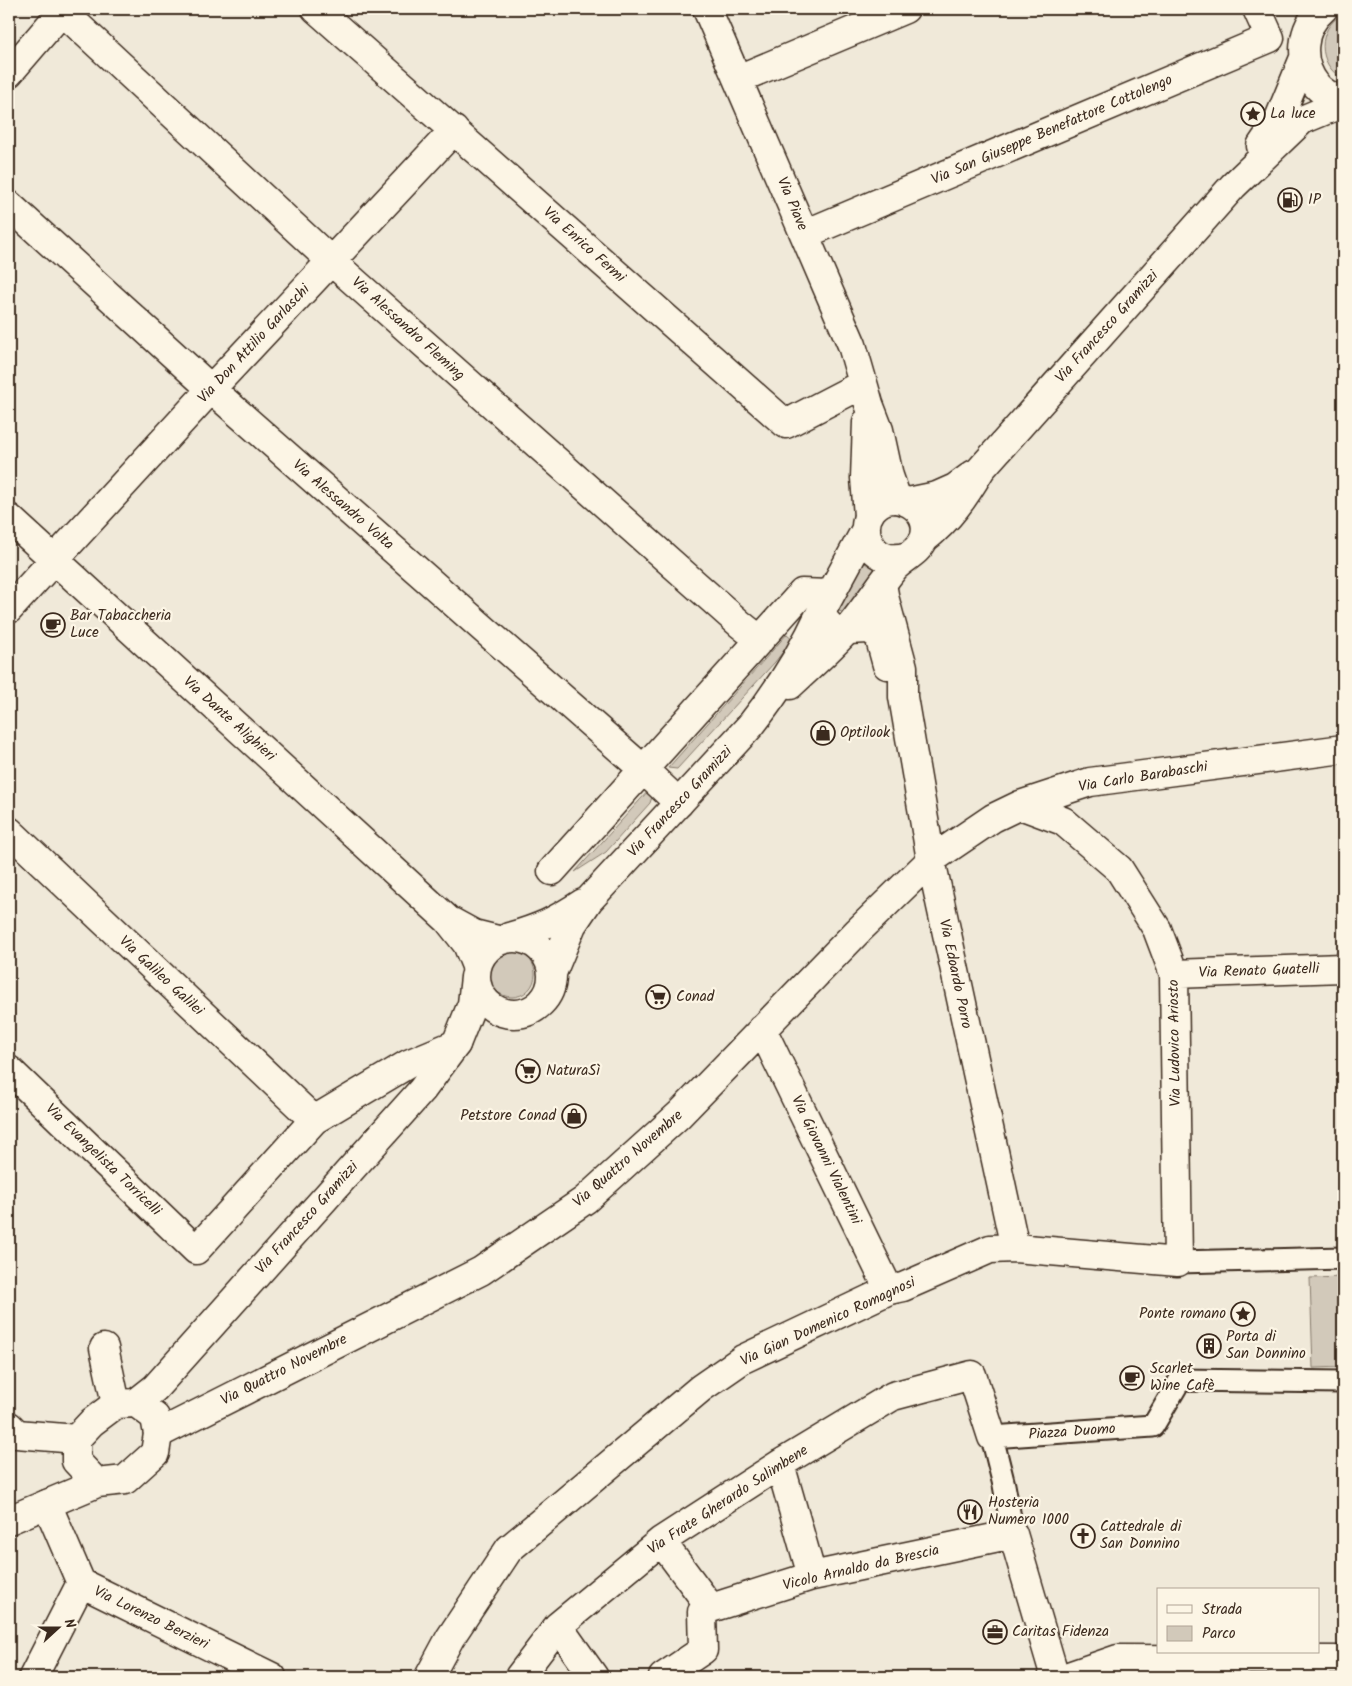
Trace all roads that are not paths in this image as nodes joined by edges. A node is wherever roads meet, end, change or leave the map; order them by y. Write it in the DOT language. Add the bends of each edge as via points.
graph roads {
  1 [pos="316,9"];
  2 [pos="707,9"];
  3 [pos="905,9"];
  4 [pos="1257,9"];
  5 [pos="1323,9"];
  6 [pos="63,10"];
  7 [pos="1304,58"];
  8 [pos="9,73"];
  9 [pos="738,79"];
  10 [pos="1343,103"];
  11 [pos="454,130"];
  12 [pos="1233,186"];
  13 [pos="9,206"];
  14 [pos="805,234"];
  15 [pos="331,261"];
  16 [pos="211,389"];
  17 [pos="866,394"];
  18 [pos="981,469"];
  19 [pos="903,500"];
  20 [pos="9,518"];
  21 [pos="867,523"];
  22 [pos="916,548"];
  23 [pos="54,559"];
  24 [pos="882,584"];
  25 [pos="825,603"];
  26 [pos="9,609"];
  27 [pos="846,630"];
  28 [pos="760,640"];
  29 [pos="903,698"];
  30 [pos="769,703"];
  31 [pos="1343,749"];
  32 [pos="644,770"];
  33 [pos="679,802"];
  34 [pos="1020,805"];
  35 [pos="9,831"];
  36 [pos="931,860"];
  37 [pos="552,871"];
  38 [pos="589,900"];
  39 [pos="448,920"];
  40 [pos="503,938"];
  41 [pos="1343,968"];
  42 [pos="476,972"];
  43 [pos="552,973"];
  44 [pos="1174,974"];
  45 [pos="513,1014"];
  46 [pos="762,1029"];
  47 [pos="456,1044"];
  48 [pos="9,1070"];
  49 [pos="314,1120"];
  50 [pos="1015,1248"];
  51 [pos="1343,1258"];
  52 [pos="1178,1262"];
  53 [pos="889,1290"];
  54 [pos="104,1348"];
  55 [pos="1343,1382"];
  56 [pos="144,1409"];
  57 [pos="9,1426"];
  58 [pos="992,1437"];
  59 [pos="76,1450"];
  60 [pos="780,1464"];
  61 [pos="98,1483"];
  62 [pos="48,1495"];
  63 [pos="9,1515"];
  64 [pos="9,1520"];
  65 [pos="1013,1534"];
  66 [pos="661,1541"];
  67 [pos="812,1576"];
  68 [pos="81,1583"];
  69 [pos="711,1608"];
  70 [pos="558,1626"];
  71 [pos="1343,1660"];
  72 [pos="1120,1668"];
  73 [pos="32,1677"];
  74 [pos="272,1677"];
  75 [pos="430,1677"];
  76 [pos="519,1677"];
  77 [pos="594,1677"];
  78 [pos="663,1677"];
  79 [pos="1055,1677"];
  80 [pos="1066,1677"];
  1 -- 11 [label="street, Via Enrico Fermi"];
  2 -- 9 [label="street, Via Piave"];
  3 -- 9 [label="street"];
  4 -- 14 [label="street, Via San Giuseppe Benefattore Cottolengo" via="1270,38"];
  5 -- 7 [label="street, Via Francesco Gramizzi" via="1308,28"];
  6 -- 8 [label="street"];
  6 -- 15 [label="street, Via Alessandro Fleming"];
  7 -- 10 [label="street, Via Francesco Gramizzi" via="1318,86"];
  7 -- 12 [label="street, Via Francesco Gramizzi" via="1278,121"];
  9 -- 14 [label="street, Via Piave"];
  10 -- 12 [label="street, Via Francesco Gramizzi" via="1302,120"];
  11 -- 15 [label="street, Via Don Attilio Garlaschi"];
  11 -- 17 [label="street, Via Enrico Fermi" via="786,424"];
  12 -- 18 [label="street, Via Francesco Gramizzi"];
  13 -- 16 [label="street, Via Alessandro Volta"];
  14 -- 17 [label="street, Via Piave" via="852,345"];
  15 -- 16 [label="street, Via Don Attilio Garlaschi"];
  15 -- 28 [label="street, Via Alessandro Fleming"];
  16 -- 23 [label="street, Via Don Attilio Garlaschi"];
  16 -- 32 [label="street, Via Alessandro Volta"];
  17 -- 19 [label="street, Via Piave" via="879,430 889,476"];
  17 -- 21 [label="street, Via Piave"];
  18 -- 19 [label="street, Via Francesco Gramizzi" via="955,488 937,496"];
  18 -- 22 [label="street, Via Francesco Gramizzi" via="964,498"];
  19 -- 21 [label="street, Via Francesco Gramizzi" via="880,503 873,509"];
  19 -- 22 [label="street" via="916,507 925,522 926,530"];
  20 -- 23 [label="street, Via Dante Alighieri"];
  21 -- 22 [label="street" via="867,539 880,554 898,559"];
  21 -- 25 [label="street, Via Francesco Gramizzi"];
  22 -- 24 [label="street, Via Francesco Gramizzi"];
  23 -- 26 [label="street, Via Don Attilio Garlaschi"];
  23 -- 39 [label="street, Via Dante Alighieri"];
  24 -- 27 [label="street, Via Francesco Gramizzi"];
  24 -- 29 [label="street, Via Edoardo Porro" via="903,667"];
  25 -- 27 [label="street" via="826,622 831,627"];
  25 -- 28 [label="street" via="802,593"];
  25 -- 30 [label="street, Via Francesco Gramizzi"];
  27 -- 29 [label="street, Via Edoardo Porro" via="870,629 879,636 885,662"];
  27 -- 30 [label="street, Via Francesco Gramizzi"];
  28 -- 32 [label="street"];
  29 -- 36 [label="street, Via Edoardo Porro"];
  30 -- 33 [label="street, Via Francesco Gramizzi"];
  31 -- 34 [label="street, Via Carlo Barabaschi" via="1090,782"];
  32 -- 33 [label="street, Via Alessandro Volta"];
  32 -- 37 [label="street"];
  33 -- 38 [label="street, Via Francesco Gramizzi"];
  34 -- 36 [label="street, Via Carlo Barabaschi" via="993,818"];
  34 -- 44 [label="street, Via Ludovico Ariosto" via="1064,821 1119,869 1157,929"];
  35 -- 49 [label="street, Via Galileo Galilei"];
  36 -- 46 [label="street, Via Quattro Novembre"];
  36 -- 50 [label="street, Via Edoardo Porro"];
  38 -- 40 [label="street, Via Francesco Gramizzi" via="545,926"];
  38 -- 43 [label="street, Via Francesco Gramizzi" via="572,925"];
  39 -- 40 [label="street, Via Dante Alighieri" via="474,934"];
  39 -- 42 [label="street, Via Dante Alighieri" via="467,944"];
  40 -- 42 [label="street, Via Francesco Gramizzi" via="484,950"];
  40 -- 43 [label="street" via="520,937 538,946 546,953"];
  41 -- 44 [label="street, Via Renato Guatelli"];
  42 -- 45 [label="street" via="477,989 483,999 491,1007"];
  42 -- 47 [label="street, Via Francesco Gramizzi" via="472,1004"];
  43 -- 45 [label="street, Via Francesco Gramizzi" via="551,987 542,1002 525,1013"];
  44 -- 52 [label="street, Via Ludovico Ariosto"];
  45 -- 47 [label="street, Via Francesco Gramizzi"];
  46 -- 53 [label="street, Via Giovanni Vialentini"];
  46 -- 56 [label="street, Via Quattro Novembre" via="679,1115 585,1200 481,1271"];
  47 -- 49 [label="street" via="408,1064"];
  47 -- 56 [label="street, Via Francesco Gramizzi" via="422,1090"];
  48 -- 49 [label="street, Via Evangelista Torricelli" via="196,1250"];
  50 -- 52 [label="street, Via Gian Domenico Romagnosi"];
  50 -- 53 [label="street, Via Gian Domenico Romagnosi" via="990,1249"];
  51 -- 52 [label="street"];
  53 -- 75 [label="street, Via Gian Domenico Romagnosi" via="743,1359 715,1378 509,1549 450,1638"];
  54 -- 56 [label="street"];
  55 -- 58 [label="street, Piazza Duomo" via="1180,1380 1153,1426"];
  56 -- 59 [label="street, Via Quattro Novembre" via="92,1422"];
  56 -- 61 [label="street, Via Quattro Novembre" via="155,1452 125,1480"];
  57 -- 59 [label="street" via="17,1434"];
  58 -- 60 [label="street, Via Frate Gherardo Salimbene" via="972,1375 892,1396"];
  58 -- 65 [label="street"];
  59 -- 61 [label="street"];
  59 -- 62 [label="street, Via Quattro Novembre"];
  60 -- 66 [label="street, Via Frate Gherardo Salimbene"];
  60 -- 67 [label="street"];
  61 -- 62 [label="street, Via Quattro Novembre"];
  62 -- 63 [label="street, Via Quattro Novembre" via="34,1499"];
  62 -- 64 [label="street, Via Quattro Novembre"];
  62 -- 68 [label="street, Via Lorenzo Berzieri"];
  65 -- 67 [label="street, Vicolo Arnaldo da Brescia"];
  65 -- 79 [label="street"];
  66 -- 69 [label="street"];
  66 -- 70 [label="street, Via Frate Gherardo Salimbene"];
  67 -- 69 [label="street, Vicolo Arnaldo da Brescia"];
  68 -- 73 [label="street"];
  68 -- 74 [label="street, Via Lorenzo Berzieri"];
  69 -- 78 [label="street" via="702,1612 704,1650"];
  70 -- 76 [label="street, Via Frate Gherardo Salimbene"];
  70 -- 77 [label="street"];
  71 -- 72 [label="street"];
  72 -- 80 [label="street"];
}
